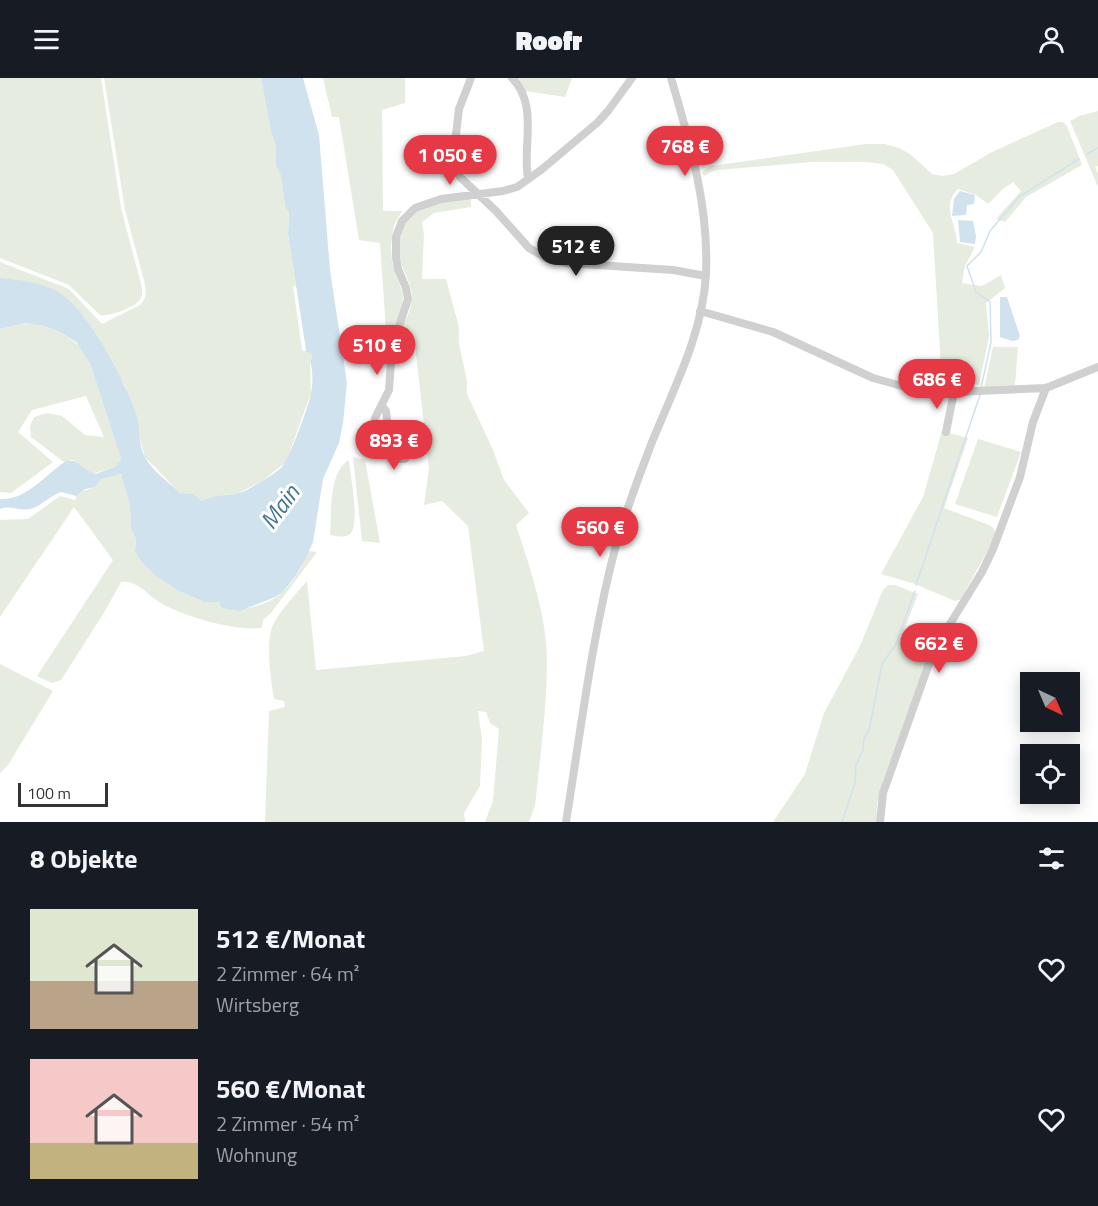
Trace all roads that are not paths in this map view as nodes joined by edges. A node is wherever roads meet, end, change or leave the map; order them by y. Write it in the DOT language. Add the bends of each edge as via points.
graph roads {
  1 [pos="471,78"];
  2 [pos="512,78"];
  3 [pos="632,78"];
  4 [pos="672,78"];
  5 [pos="528,179"];
  6 [pos="477,193"];
  7 [pos="706,276"];
  8 [pos="700,311"];
  9 [pos="1098,367"];
  10 [pos="1046,388"];
  11 [pos="954,392"];
  12 [pos="382,406"];
  13 [pos="375,418"];
  14 [pos="406,428"];
  15 [pos="946,432"];
  16 [pos="566,822"];
  17 [pos="880,822"];
  1 -- 6 [label="street" via="459,109 455,162 460,177"];
  2 -- 5 [label="street" via="526,108"];
  3 -- 5 [label="street" via="597,123"];
  4 -- 7 [label="street" via="700,185"];
  5 -- 6 [label="street" via="511,190"];
  6 -- 7 [label="street" via="537,254 560,262"];
  6 -- 12 [label="street" via="424,204 408,214 398,227 396,258 408,299 392,348 389,390"];
  7 -- 8 [label="street"];
  8 -- 11 [label="street" via="773,332 873,378 909,388"];
  8 -- 16 [label="street" via="685,363 616,545 593,644"];
  9 -- 10 [label="street"];
  10 -- 11 [label="street"];
  10 -- 17 [label="street" via="1000,532 982,572 930,661 883,793"];
  11 -- 15 [label="street"];
  12 -- 13 [label="street"];
  12 -- 14 [label="street" via="391,451 403,460 407,455"];
}
